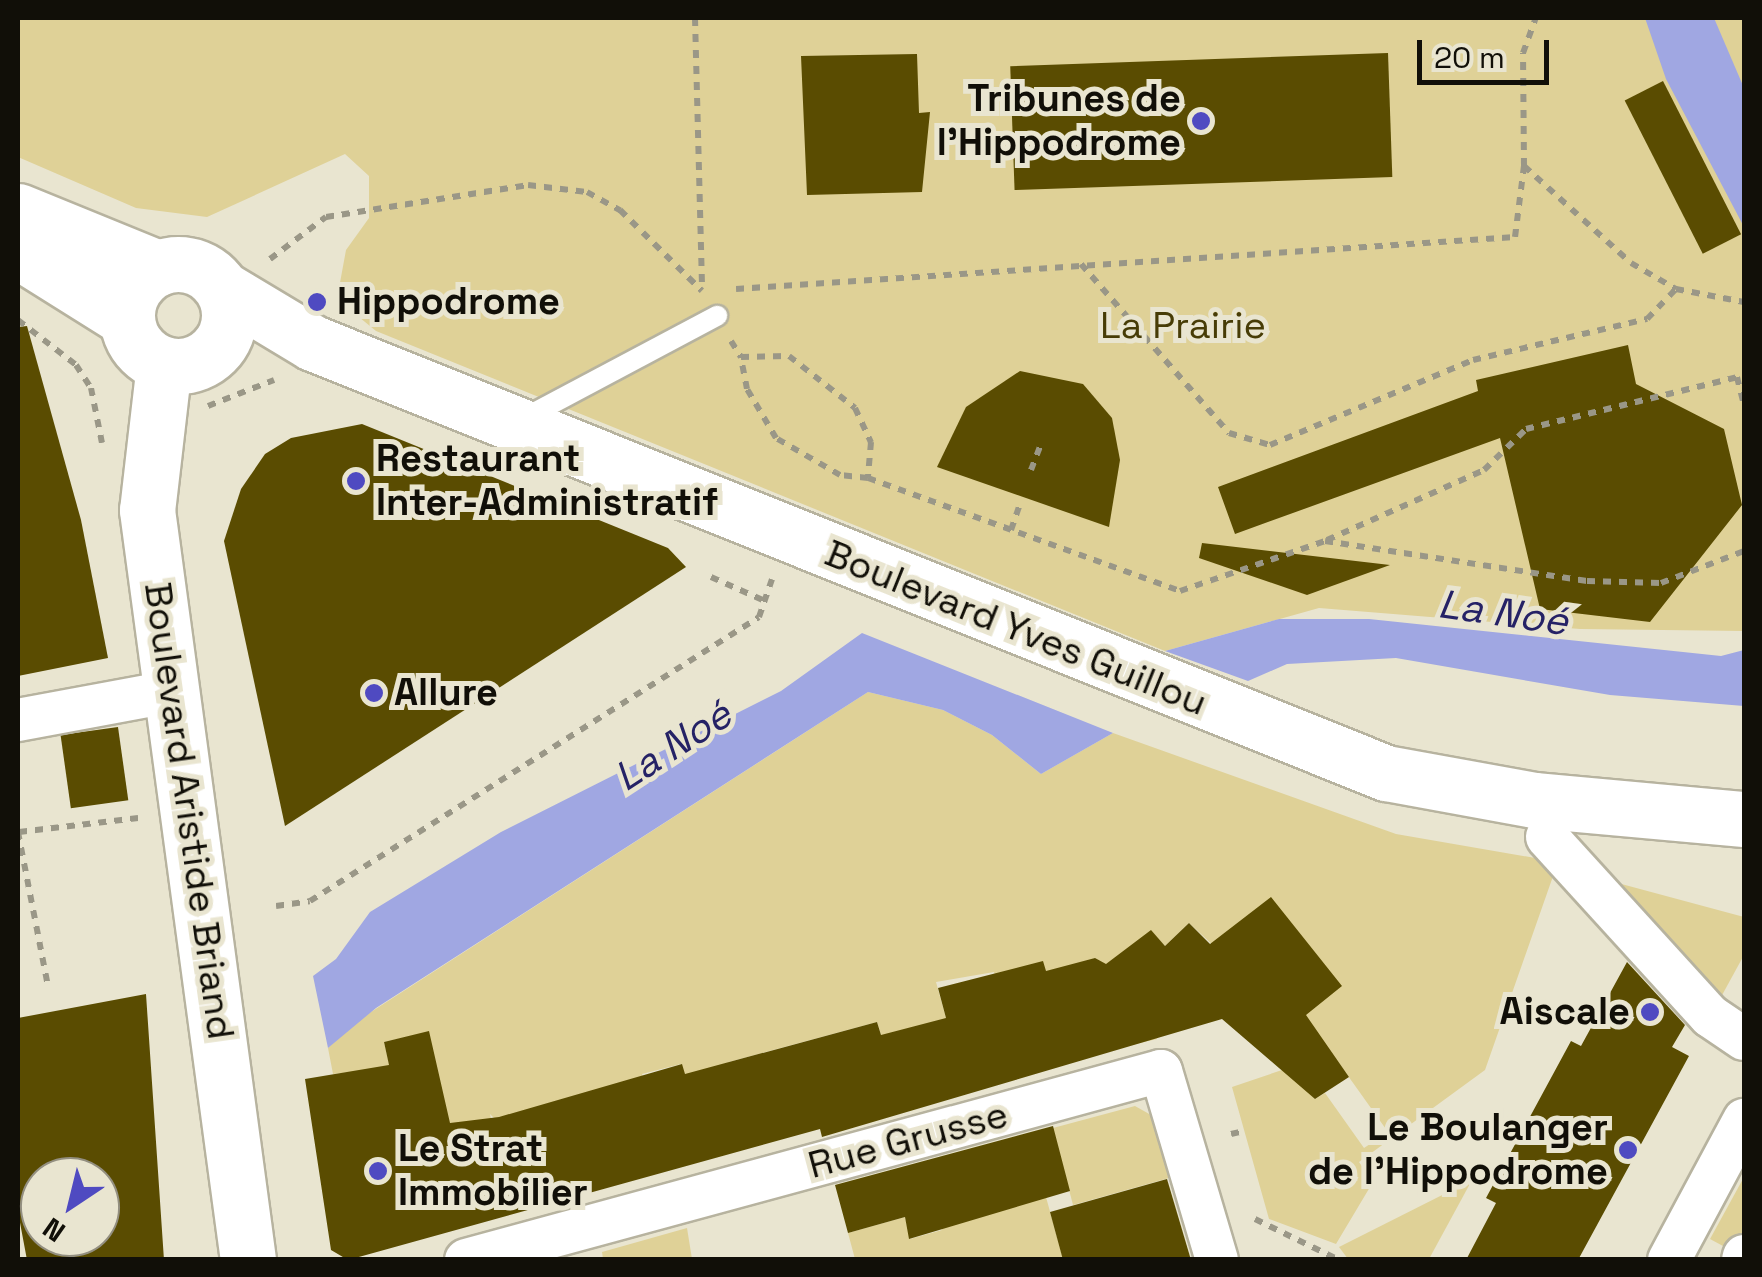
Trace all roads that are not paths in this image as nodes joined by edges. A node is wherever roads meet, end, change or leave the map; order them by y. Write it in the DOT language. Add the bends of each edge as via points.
graph roads {
  1 [pos="18,211"];
  2 [pos="18,251"];
  3 [pos="158,268"];
  4 [pos="241,279"];
  5 [pos="717,316"];
  6 [pos="127,319"];
  7 [pos="186,360"];
  8 [pos="297,362"];
  9 [pos="512,424"];
  10 [pos="174,691"];
  11 [pos="18,720"];
  12 [pos="1744,819"];
  13 [pos="1547,836"];
  14 [pos="1744,1039"];
  15 [pos="1744,1120"];
  16 [pos="248,1260"];
  17 [pos="466,1260"];
  18 [pos="1217,1260"];
  19 [pos="1669,1260"];
  1 -- 3 [label="main road"];
  2 -- 6 [label="main road"];
  3 -- 4 [label="main road" via="194,266"];
  3 -- 6 [label="main road" via="131,294"];
  4 -- 7 [label="main road, Boulevard Aristide Briand" via="229,319"];
  4 -- 8 [label="main road, Boulevard Yves Guillou"];
  5 -- 9 [label="lane"];
  6 -- 7 [label="main road" via="135,342"];
  7 -- 8 [label="main road, Boulevard Yves Guillou"];
  7 -- 10 [label="main road, Boulevard Aristide Briand" via="147,510"];
  8 -- 9 [label="main road, Boulevard Yves Guillou" via="440,411"];
  9 -- 12 [label="main road, Boulevard Yves Guillou" via="781,568 1386,773 1534,800"];
  10 -- 11 [label="street"];
  10 -- 16 [label="main road, Boulevard Aristide Briand"];
  13 -- 14 [label="street" via="1710,1016"];
  15 -- 19 [label="street"];
  17 -- 18 [label="street, Rue Grusse" via="1161,1071"];
}
